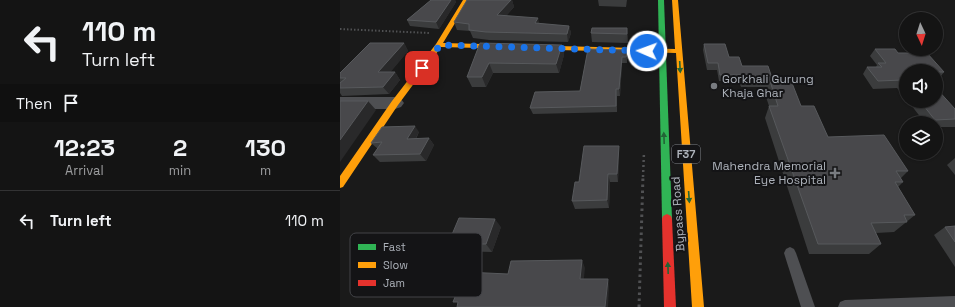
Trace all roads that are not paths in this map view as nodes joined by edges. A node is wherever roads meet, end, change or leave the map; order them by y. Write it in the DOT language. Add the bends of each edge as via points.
graph roads {
  1 [pos="466,0"];
  2 [pos="662,0"];
  3 [pos="675,0"];
  4 [pos="440,45"];
  5 [pos="662,51"];
  6 [pos="679,51"];
  7 [pos="663,91"];
  8 [pos="681,92"];
  9 [pos="340,103"];
  10 [pos="395,103"];
  11 [pos="340,184"];
  12 [pos="790,253"];
  13 [pos="955,303"];
  14 [pos="670,307"];
  15 [pos="698,307"];
  16 [pos="808,307"];
  17 [pos="845,307"];
  1 -- 4 [label="main road"];
  2 -- 5 [label="main road, Bypass Road / F37"];
  3 -- 6 [label="main road, Bypass Road / F37"];
  4 -- 5 [label="main road"];
  4 -- 10 [label="main road"];
  5 -- 6 [label="main road"];
  5 -- 7 [label="main road, Bypass Road / F37"];
  6 -- 8 [label="main road, Bypass Road / F37, one-way"];
  7 -- 8 [label="lane"];
  14 -- 7 [label="main road, Bypass Road / F37, one-way"];
  8 -- 15 [label="main road, Bypass Road / F37, one-way"];
  9 -- 10 [label="street"];
  10 -- 11 [label="main road"];
  12 -- 16 [label="lane"];
  13 -- 17 [label="lane"];
}
